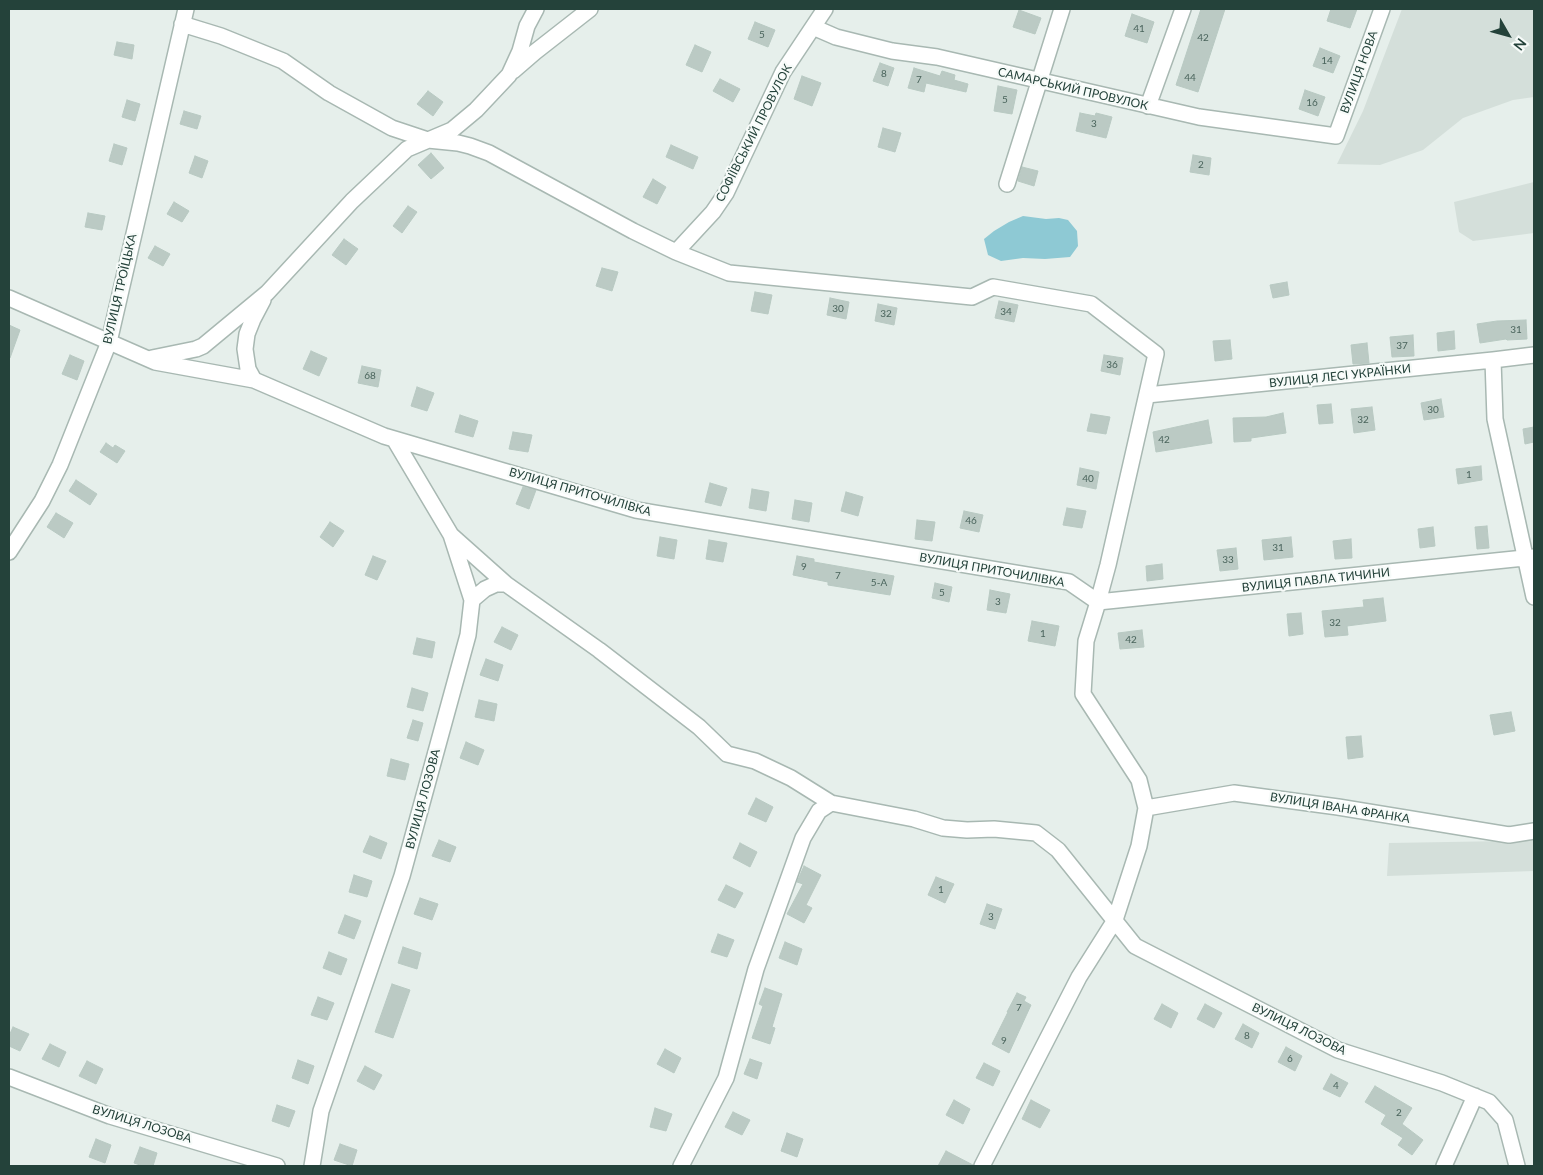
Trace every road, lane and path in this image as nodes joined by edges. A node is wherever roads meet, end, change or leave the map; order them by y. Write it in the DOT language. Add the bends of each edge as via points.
graph roads {
  1 [pos="186,9"];
  2 [pos="536,9"];
  3 [pos="590,9"];
  4 [pos="825,9"];
  5 [pos="1062,9"];
  6 [pos="1183,9"];
  7 [pos="1382,9"];
  8 [pos="182,24"];
  9 [pos="814,26"];
  10 [pos="509,75"];
  11 [pos="1038,81"];
  12 [pos="1148,106"];
  13 [pos="1336,136"];
  14 [pos="428,140"];
  15 [pos="1006,184"];
  16 [pos="676,252"];
  17 [pos="267,293"];
  18 [pos="9,298"];
  19 [pos="109,342"];
  20 [pos="1534,355"];
  21 [pos="149,359"];
  22 [pos="1493,360"];
  23 [pos="254,380"];
  24 [pos="1146,395"];
  25 [pos="394,439"];
  26 [pos="450,535"];
  27 [pos="9,552"];
  28 [pos="1530,558"];
  29 [pos="506,584"];
  30 [pos="1534,598"];
  31 [pos="472,600"];
  32 [pos="1098,602"];
  33 [pos="831,803"];
  34 [pos="1146,808"];
  35 [pos="1534,832"];
  36 [pos="1115,920"];
  37 [pos="9,1077"];
  38 [pos="1475,1096"];
  39 [pos="686,1165"];
  40 [pos="277,1166"];
  41 [pos="312,1166"];
  42 [pos="982,1166"];
  43 [pos="1444,1166"];
  44 [pos="1518,1166"];
  1 -- 8 [label="street, ВУЛИЦЯ ТРОЇЦЬКА"];
  2 -- 10 [label="street"];
  3 -- 10 [label="street"];
  4 -- 9 [label="street, СОФІЇВСЬКИЙ ПРОВУЛОК"];
  5 -- 11 [label="street"];
  6 -- 12 [label="street"];
  7 -- 13 [label="street, ВУЛИЦЯ НОВА"];
  8 -- 14 [label="street" via="283,61 329,93 392,128"];
  8 -- 19 [label="street, ВУЛИЦЯ ТРОЇЦЬКА"];
  9 -- 11 [label="street, САМАРСЬКИЙ ПРОВУЛОК" via="836,37 892,51 937,57"];
  9 -- 16 [label="street, СОФІЇВСЬКИЙ ПРОВУЛОК" via="783,72 726,194"];
  10 -- 14 [label="street" via="459,125"];
  11 -- 12 [label="street, САМАРСЬКИЙ ПРОВУЛОК"];
  11 -- 15 [label="street"];
  12 -- 13 [label="street, САМАРСЬКИЙ ПРОВУЛОК" via="1198,117"];
  14 -- 16 [label="street" via="458,143 489,154"];
  14 -- 17 [label="street" via="407,149 352,201"];
  16 -- 24 [label="street" via="729,273 972,297 993,287 1091,304 1156,354"];
  17 -- 21 [label="street" via="203,346"];
  17 -- 23 [label="street" via="247,334 248,369"];
  18 -- 19 [label="street, ВУЛИЦЯ ПРИТОЧИЛІВКА"];
  19 -- 21 [label="street, ВУЛИЦЯ ПРИТОЧИЛІВКА"];
  19 -- 27 [label="street, ВУЛИЦЯ ТРОЇЦЬКА" via="60,465 42,501"];
  20 -- 22 [label="street, ВУЛИЦЯ ЛЕСІ УКРАЇНКИ"];
  21 -- 23 [label="street, ВУЛИЦЯ ПРИТОЧИЛІВКА"];
  22 -- 24 [label="street, ВУЛИЦЯ ЛЕСІ УКРАЇНКИ"];
  22 -- 28 [label="street" via="1495,419"];
  23 -- 25 [label="street, ВУЛИЦЯ ПРИТОЧИЛІВКА"];
  24 -- 32 [label="street"];
  25 -- 26 [label="street, ВУЛИЦЯ ЛОЗОВА"];
  25 -- 32 [label="street, ВУЛИЦЯ ПРИТОЧИЛІВКА" via="636,510 1068,582"];
  26 -- 29 [label="street"];
  26 -- 31 [label="street, ВУЛИЦЯ ЛОЗОВА"];
  28 -- 30 [label="street"];
  28 -- 32 [label="street, ВУЛИЦЯ ПАВЛА ТИЧИНИ"];
  29 -- 31 [label="street" via="485,589"];
  29 -- 33 [label="street" via="599,650 699,727 727,754 755,761 791,778"];
  31 -- 41 [label="street, ВУЛИЦЯ ЛОЗОВА" via="468,635 402,876 322,1111"];
  32 -- 34 [label="street" via="1086,641 1083,694 1139,780"];
  33 -- 36 [label="street, ВУЛИЦЯ ЛОЗОВА" via="914,819 942,828 1036,833 1058,850"];
  33 -- 39 [label="street" via="819,811 803,838 756,969 726,1078"];
  34 -- 35 [label="street, ВУЛИЦЯ ІВАНА ФРАНКА" via="1234,793 1509,835"];
  34 -- 36 [label="street"];
  36 -- 38 [label="street, ВУЛИЦЯ ЛОЗОВА" via="1135,946 1338,1050"];
  36 -- 42 [label="street" via="1079,977"];
  37 -- 40 [label="street, ВУЛИЦЯ ЛОЗОВА" via="110,1116"];
  38 -- 43 [label="street"];
  38 -- 44 [label="street, ВУЛИЦЯ ЛОЗОВА" via="1489,1102 1505,1120"];
}
